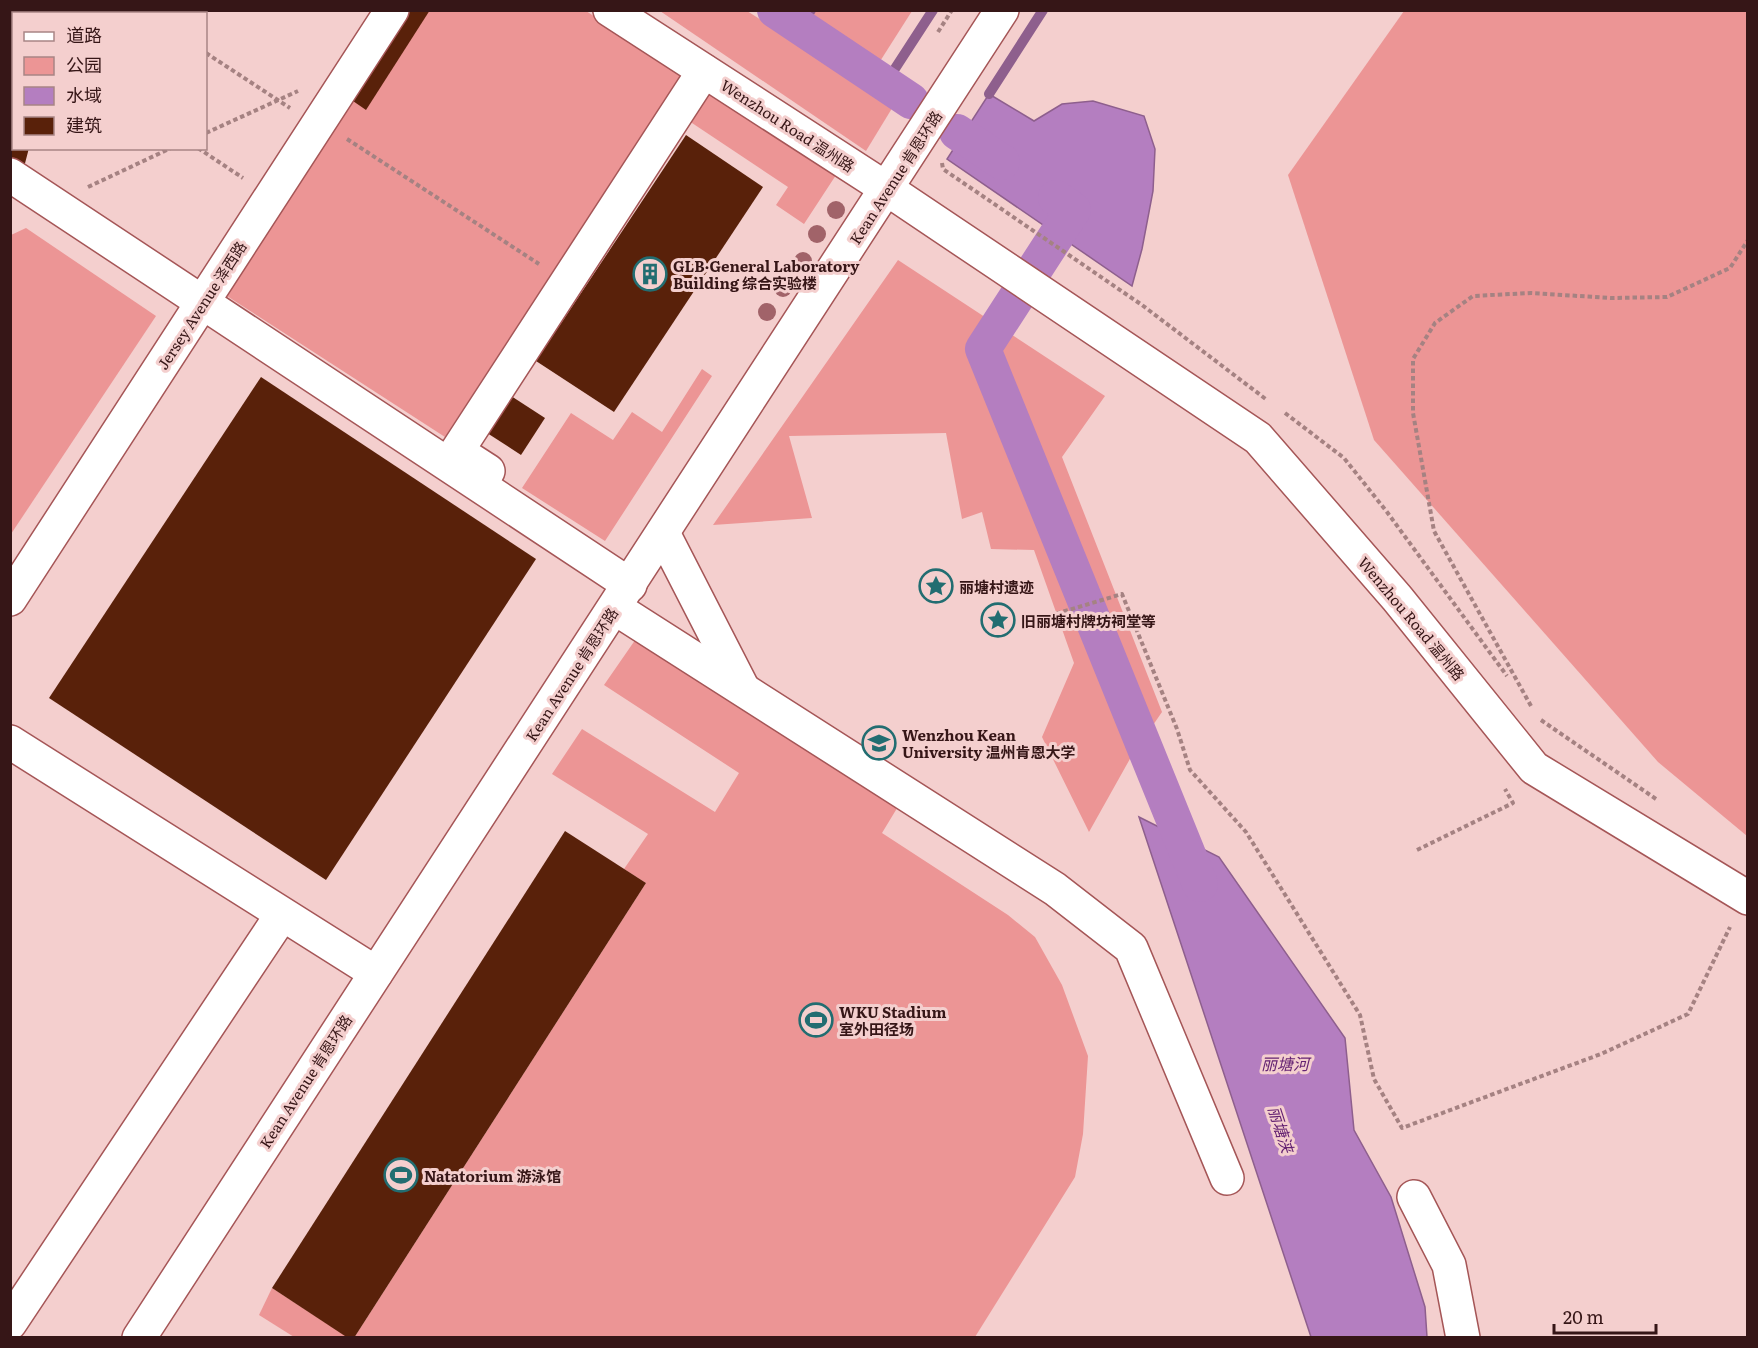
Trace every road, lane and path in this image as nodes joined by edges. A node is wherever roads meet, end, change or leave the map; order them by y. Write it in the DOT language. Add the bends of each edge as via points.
graph roads {
  1 [pos="141,10"];
  2 [pos="392,10"];
  3 [pos="610,10"];
  4 [pos="952,10"];
  5 [pos="1002,10"];
  6 [pos="146,12"];
  7 [pos="938,32"];
  8 [pos="207,54"];
  9 [pos="704,71"];
  10 [pos="300,90"];
  11 [pos="278,100"];
  12 [pos="320,124"];
  13 [pos="207,133"];
  14 [pos="201,150"];
  15 [pos="10,175"];
  16 [pos="887,189"];
  17 [pos="272,198"];
  18 [pos="997,206"];
  19 [pos="1748,240"];
  20 [pos="566,282"];
  21 [pos="208,295"];
  22 [pos="1270,402"];
  23 [pos="1280,410"];
  24 [pos="457,452"];
  25 [pos="663,534"];
  26 [pos="628,587"];
  27 [pos="10,599"];
  28 [pos="1042,618"];
  29 [pos="744,690"];
  30 [pos="1537,717"];
  31 [pos="10,742"];
  32 [pos="10,764"];
  33 [pos="1503,786"];
  34 [pos="1661,803"];
  35 [pos="1418,850"];
  36 [pos="1740,910"];
  37 [pos="273,928"];
  38 [pos="371,979"];
  39 [pos="1227,1178"];
  40 [pos="1414,1197"];
  41 [pos="10,1323"];
  42 [pos="139,1338"];
  43 [pos="1463,1338"];
  1 -- 6 [label="path"];
  2 -- 12 [label="street, Jersey Avenue 泽西路"];
  3 -- 9 [label="street, Wenzhou Road 温州路"];
  4 -- 7 [label="path"];
  5 -- 16 [label="street, Kean Avenue 肯恩环路"];
  8 -- 11 [label="path"];
  9 -- 16 [label="street, Wenzhou Road 温州路"];
  9 -- 20 [label="street"];
  10 -- 11 [label="path"];
  11 -- 12 [label="path"];
  11 -- 13 [label="path"];
  12 -- 17 [label="street, Jersey Avenue 泽西路"];
  12 -- 20 [label="path"];
  14 -- 17 [label="path"];
  15 -- 21 [label="street"];
  16 -- 25 [label="street, Kean Avenue 肯恩环路"];
  16 -- 36 [label="street, Wenzhou Road 温州路" via="1258,438 1397,598 1534,768"];
  17 -- 21 [label="street, Jersey Avenue 泽西路"];
  18 -- 22 [label="path" via="1112,284"];
  19 -- 23 [label="path" via="1730,268 1667,297 1532,293 1473,296 1435,323 1413,359 1413,413 1434,531 1531,707 1344,458"];
  20 -- 24 [label="street"];
  21 -- 24 [label="street"];
  21 -- 26 [label="street"];
  21 -- 27 [label="street, Jersey Avenue 泽西路"];
  24 -- 26 [label="street"];
  25 -- 26 [label="street, Kean Avenue 肯恩环路"];
  25 -- 29 [label="street"];
  26 -- 29 [label="street"];
  26 -- 38 [label="street, Kean Avenue 肯恩环路"];
  28 -- 36 [label="path" via="1122,594 1190,770 1246,832 1360,1015 1374,1079 1402,1128 1600,1054 1688,1014"];
  29 -- 39 [label="street" via="1055,889 1131,948"];
  30 -- 34 [label="path"];
  31 -- 38 [label="street"];
  32 -- 37 [label="street"];
  33 -- 35 [label="path" via="1513,803"];
  37 -- 38 [label="street"];
  37 -- 41 [label="street"];
  38 -- 42 [label="street, Kean Avenue 肯恩环路"];
  40 -- 43 [label="street" via="1449,1265"];
}
